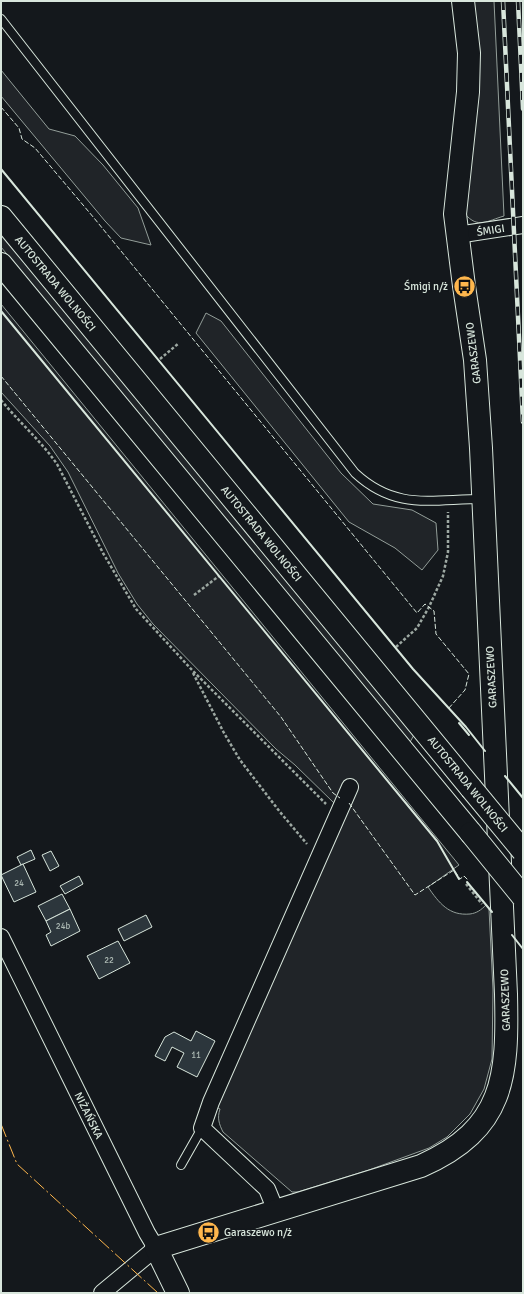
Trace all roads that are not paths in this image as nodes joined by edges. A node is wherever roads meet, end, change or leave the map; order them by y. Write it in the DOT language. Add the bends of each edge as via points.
graph roads {
  1 [pos="463,1"];
  2 [pos="1,19"];
  3 [pos="1,217"];
  4 [pos="523,225"];
  5 [pos="457,235"];
  6 [pos="1,264"];
  7 [pos="483,499"];
  8 [pos="350,787"];
  9 [pos="523,850"];
  10 [pos="523,897"];
  11 [pos="1,937"];
  12 [pos="202,1128"];
  13 [pos="180,1165"];
  14 [pos="276,1211"];
  15 [pos="156,1248"];
  16 [pos="102,1293"];
  17 [pos="178,1293"];
  1 -- 5 [label="main road, GARASZEWO" via="469,53 466,118 456,198"];
  2 -- 7 [label="lane" via="355,474 367,485 391,497 420,501"];
  3 -- 9 [label="main road, AUTOSTRADA WOLNOŚCI, bridge"];
  4 -- 5 [label="street, ŚMIGI"];
  5 -- 7 [label="main road, GARASZEWO" via="475,360"];
  6 -- 10 [label="main road, bridge"];
  7 -- 14 [label="main road, GARASZEWO" via="506,1014 506,1048 500,1086 479,1126 462,1143 436,1160"];
  8 -- 12 [label="street" via="211,1102"];
  11 -- 15 [label="street, NIŻAŃSKA"];
  12 -- 13 [label="lane"];
  12 -- 14 [label="street" via="267,1189"];
  14 -- 15 [label="main road, GARASZEWO"];
  15 -- 16 [label="street, GARASZEWO"];
  15 -- 17 [label="main road, NIŻAŃSKA"];
}
